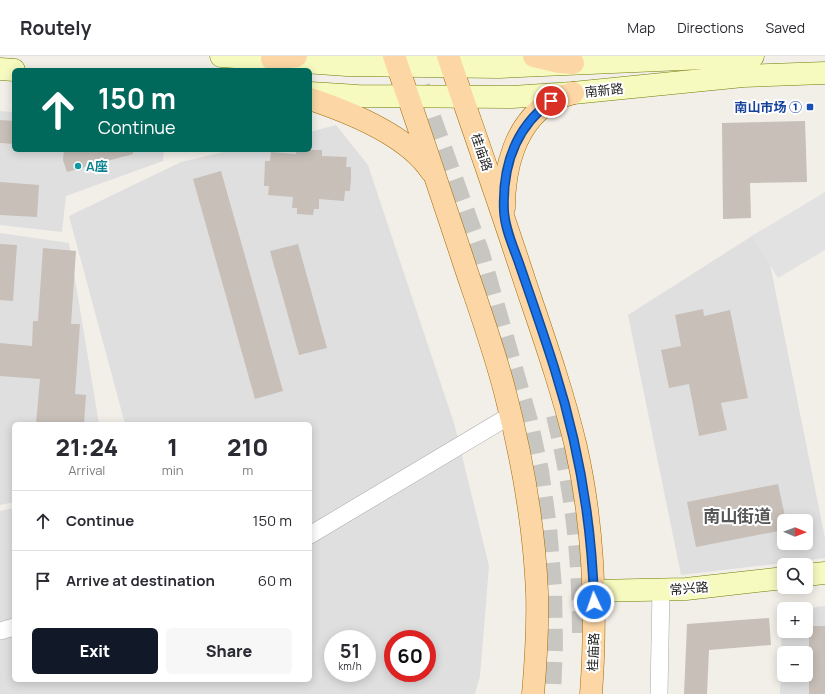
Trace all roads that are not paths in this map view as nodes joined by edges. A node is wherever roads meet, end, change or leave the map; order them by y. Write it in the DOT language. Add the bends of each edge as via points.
graph roads {
  1 [pos="221,56"];
  2 [pos="296,56"];
  3 [pos="534,56"];
  4 [pos="754,56"];
  5 [pos="272,59"];
  6 [pos="396,61"];
  7 [pos="450,61"];
  8 [pos="572,63"];
  9 [pos="0,69"];
  10 [pos="12,70"];
  11 [pos="825,73"];
  12 [pos="312,93"];
  13 [pos="573,93"];
  14 [pos="408,96"];
  15 [pos="462,97"];
  16 [pos="312,100"];
  17 [pos="437,180"];
  18 [pos="507,227"];
  19 [pos="510,415"];
  20 [pos="312,534"];
  21 [pos="825,573"];
  22 [pos="813,574"];
  23 [pos="777,579"];
  24 [pos="661,590"];
  25 [pos="594,591"];
  26 [pos="12,628"];
  27 [pos="0,631"];
  28 [pos="533,694"];
  29 [pos="592,694"];
  30 [pos="659,694"];
  1 -- 5 [label="main road, 南新路"];
  2 -- 5 [label="main road"];
  3 -- 8 [label="main road"];
  4 -- 8 [label="main road, 南新路"];
  5 -- 6 [label="main road, 南新路" via="347,65"];
  6 -- 7 [label="main road, 南新路"];
  6 -- 14 [label="main road"];
  7 -- 8 [label="main road, 南新路" via="499,67"];
  7 -- 15 [label="main road, 桂庙路"];
  9 -- 10 [label="main road"];
  11 -- 13 [label="main road, 南新路" via="743,76"];
  12 -- 14 [label="main road, 南新路"];
  13 -- 15 [label="main road, 南新路"];
  13 -- 18 [label="main road" via="551,101 541,109 524,128 516,143 505,187 504,210"];
  14 -- 15 [label="main road, 南新路"];
  14 -- 17 [label="main road"];
  15 -- 18 [label="main road, 桂庙路"];
  16 -- 17 [label="main road" via="347,113 395,139 420,158"];
  17 -- 19 [label="main road" via="490,341"];
  18 -- 25 [label="main road, 桂庙路" via="554,367 576,447 586,505"];
  19 -- 20 [label="street"];
  19 -- 28 [label="main road" via="522,467 534,553 537,626"];
  21 -- 22 [label="main road"];
  23 -- 24 [label="main road, 常兴路"];
  24 -- 25 [label="main road, 常兴路"];
  24 -- 30 [label="street"];
  25 -- 29 [label="main road, 桂庙路"];
  26 -- 27 [label="street"];
}
